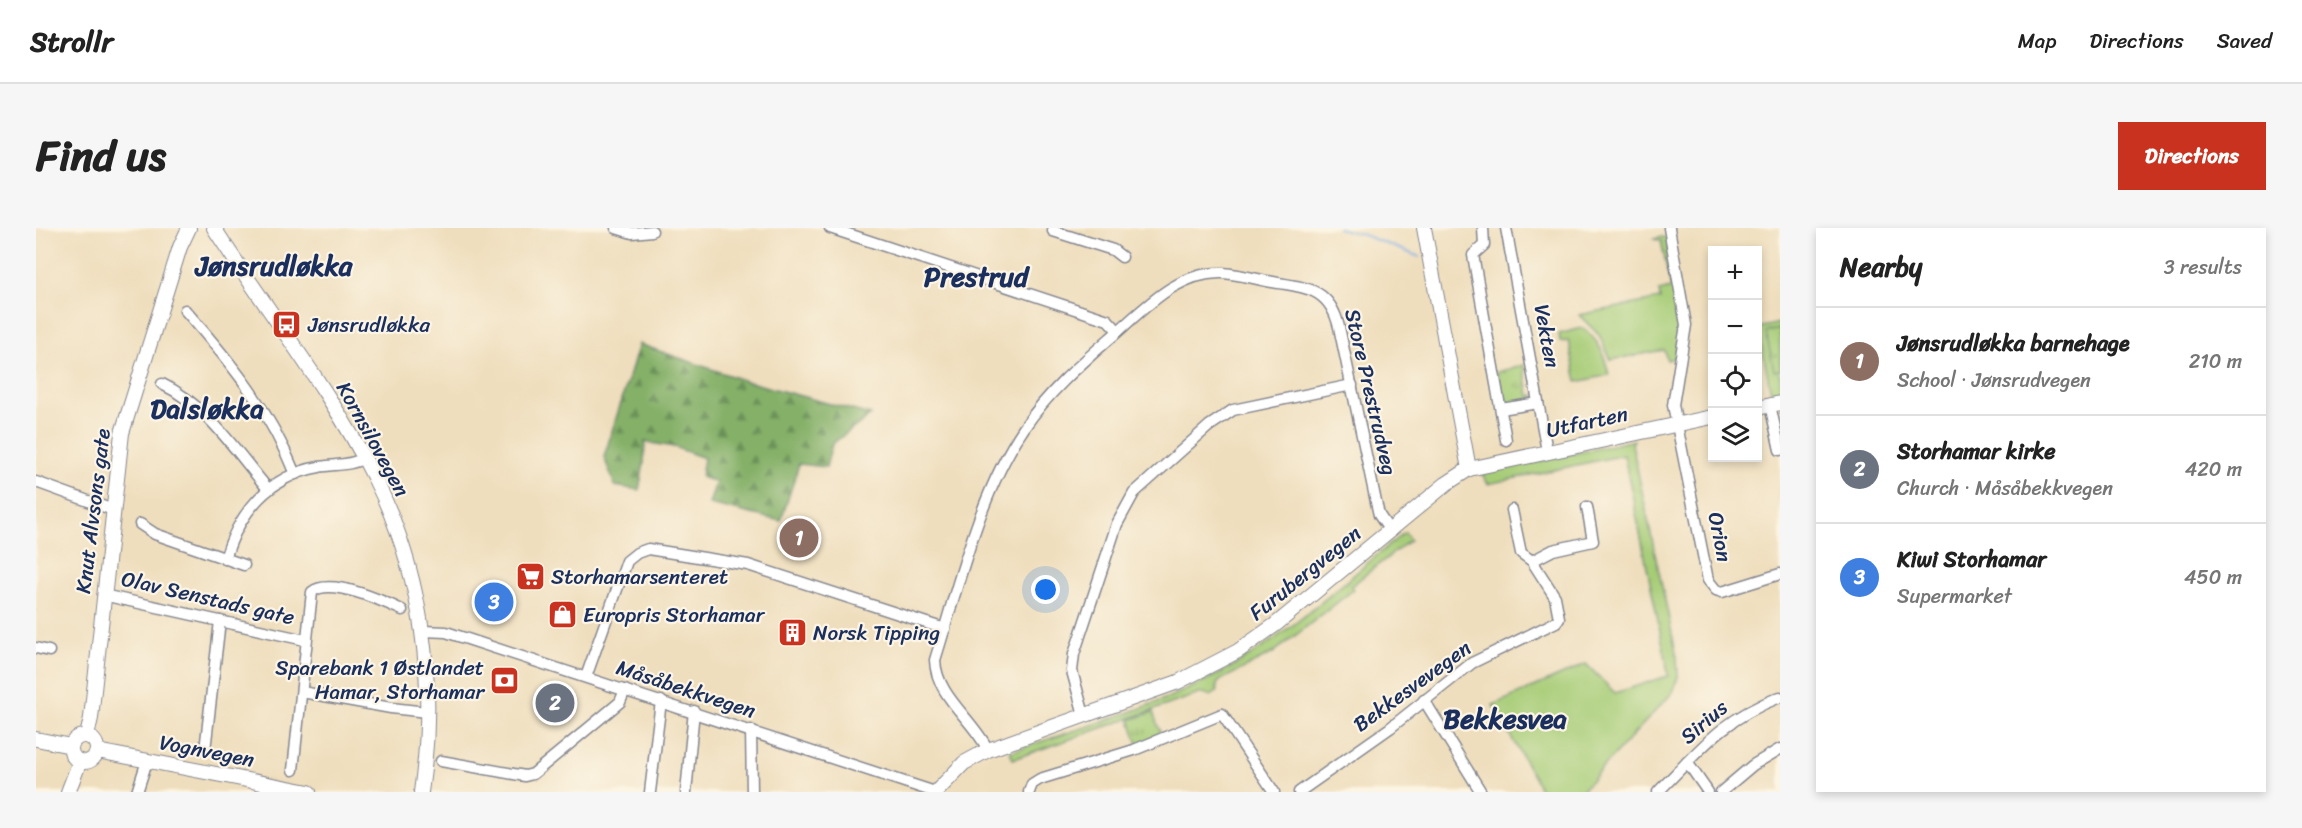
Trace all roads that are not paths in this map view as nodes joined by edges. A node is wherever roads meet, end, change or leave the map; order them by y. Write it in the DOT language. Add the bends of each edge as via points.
graph roads {
  1 [pos="189,228"];
  2 [pos="208,228"];
  3 [pos="616,228"];
  4 [pos="830,228"];
  5 [pos="1424,228"];
  6 [pos="1483,228"];
  7 [pos="1506,228"];
  8 [pos="1669,228"];
  9 [pos="652,231"];
  10 [pos="849,231"];
  11 [pos="1053,231"];
  12 [pos="217,233"];
  13 [pos="1122,257"];
  14 [pos="185,310"];
  15 [pos="1118,331"];
  16 [pos="162,384"];
  17 [pos="1352,385"];
  18 [pos="1538,404"];
  19 [pos="1769,405"];
  20 [pos="1501,409"];
  21 [pos="1708,418"];
  22 [pos="1677,424"];
  23 [pos="1506,440"];
  24 [pos="1780,450"];
  25 [pos="1547,452"];
  26 [pos="364,458"];
  27 [pos="1470,469"];
  28 [pos="295,474"];
  29 [pos="36,482"];
  30 [pos="268,489"];
  31 [pos="1587,507"];
  32 [pos="113,510"];
  33 [pos="1512,510"];
  34 [pos="140,524"];
  35 [pos="1390,531"];
  36 [pos="225,559"];
  37 [pos="1532,561"];
  38 [pos="244,565"];
  39 [pos="1780,574"];
  40 [pos="103,595"];
  41 [pos="402,610"];
  42 [pos="220,621"];
  43 [pos="945,628"];
  44 [pos="423,632"];
  45 [pos="305,640"];
  46 [pos="36,648"];
  47 [pos="49,651"];
  48 [pos="586,677"];
  49 [pos="625,690"];
  50 [pos="302,692"];
  51 [pos="1780,697"];
  52 [pos="1424,700"];
  53 [pos="661,701"];
  54 [pos="694,711"];
  55 [pos="427,712"];
  56 [pos="1084,715"];
  57 [pos="751,730"];
  58 [pos="87,736"];
  59 [pos="36,739"];
  60 [pos="71,746"];
  61 [pos="1780,749"];
  62 [pos="205,750"];
  63 [pos="988,750"];
  64 [pos="97,751"];
  65 [pos="80,761"];
  66 [pos="147,761"];
  67 [pos="441,761"];
  68 [pos="1687,762"];
  69 [pos="293,770"];
  70 [pos="249,787"];
  71 [pos="940,790"];
  72 [pos="68,792"];
  73 [pos="137,792"];
  74 [pos="309,792"];
  75 [pos="421,792"];
  76 [pos="650,792"];
  77 [pos="686,792"];
  78 [pos="752,792"];
  79 [pos="1029,792"];
  80 [pos="1274,792"];
  81 [pos="1299,792"];
  82 [pos="1481,792"];
  83 [pos="1658,792"];
  84 [pos="1708,792"];
  85 [pos="1721,792"];
  1 -- 32 [label="main road, Knut Alvsons gate" via="123,429"];
  2 -- 12 [label="main road, Kornsilovegen"];
  3 -- 9 [label="street" via="632,233"];
  4 -- 10 [label="street"];
  5 -- 27 [label="main road"];
  6 -- 20 [label="street" via="1484,245 1473,255"];
  7 -- 18 [label="street, Vekten"];
  8 -- 22 [label="street" via="1686,325 1674,391"];
  10 -- 15 [label="street" via="1108,320"];
  11 -- 13 [label="street" via="1113,250"];
  12 -- 26 [label="main road, Kornsilovegen"];
  14 -- 28 [label="street" via="247,385 282,442"];
  15 -- 17 [label="street, Store Prestrudveg" via="1169,289 1196,276 1228,273 1302,288 1324,295 1335,310"];
  15 -- 43 [label="street, Store Prestrudveg" via="1054,390 1018,438 988,496"];
  16 -- 30 [label="street" via="198,410"];
  17 -- 35 [label="street, Store Prestrudveg" via="1379,515"];
  17 -- 56 [label="street" via="1233,410 1209,426 1134,493 1117,524 1074,654 1072,671"];
  18 -- 20 [label="street"];
  18 -- 25 [label="street, Vekten"];
  19 -- 24 [label="street"];
  20 -- 23 [label="street"];
  21 -- 22 [label="main road, Utfarten"];
  22 -- 25 [label="main road, Utfarten"];
  22 -- 39 [label="street, Orion" via="1708,580 1722,592"];
  25 -- 27 [label="main road, Utfarten"];
  26 -- 28 [label="street"];
  26 -- 44 [label="main road, Kornsilovegen" via="398,532 412,575"];
  27 -- 35 [label="main road, Furubergvegen"];
  28 -- 30 [label="street"];
  29 -- 32 [label="street"];
  30 -- 36 [label="street" via="242,516"];
  31 -- 37 [label="street" via="1593,541 1553,550"];
  32 -- 40 [label="main road, Knut Alvsons gate"];
  33 -- 37 [label="street, Bekkesvevegen" via="1521,553"];
  34 -- 36 [label="street" via="155,534"];
  35 -- 56 [label="main road, Furubergvegen" via="1238,651 1178,682"];
  36 -- 38 [label="street"];
  37 -- 52 [label="street, Bekkesvevegen" via="1555,597 1559,618 1546,629 1479,658"];
  40 -- 42 [label="street, Olav Senstads gate"];
  40 -- 58 [label="main road, Knut Alvsons gate"];
  41 -- 45 [label="street" via="360,594 322,587 312,592"];
  42 -- 45 [label="street, Olav Senstads gate"];
  42 -- 62 [label="street"];
  43 -- 48 [label="street" via="748,565 648,549 627,561"];
  43 -- 63 [label="street, Store Prestrudveg" via="935,660 938,681"];
  44 -- 48 [label="street, Måsåbekkvegen" via="446,632"];
  44 -- 55 [label="main road, Kornsilovegen"];
  45 -- 50 [label="street"];
  46 -- 47 [label="street"];
  48 -- 49 [label="street, Måsåbekkvegen"];
  49 -- 53 [label="street, Måsåbekkvegen"];
  49 -- 67 [label="street" via="620,702 533,774 516,776"];
  50 -- 55 [label="street"];
  50 -- 69 [label="street"];
  51 -- 68 [label="street, Sirius" via="1729,722"];
  52 -- 81 [label="street, Bekkesvevegen"];
  52 -- 82 [label="street"];
  53 -- 54 [label="street, Måsåbekkvegen"];
  53 -- 76 [label="street"];
  54 -- 57 [label="street, Måsåbekkvegen"];
  54 -- 77 [label="street"];
  55 -- 75 [label="main road, Kornsilovegen"];
  56 -- 63 [label="main road, Furubergvegen"];
  57 -- 71 [label="street, Måsåbekkvegen"];
  57 -- 78 [label="street"];
  58 -- 60 [label="main road" via="79,737"];
  58 -- 64 [label="main road" via="96,743"];
  59 -- 60 [label="main road"];
  60 -- 65 [label="main road"];
  61 -- 85 [label="street"];
  63 -- 71 [label="main road, Furubergvegen" via="964,763"];
  64 -- 65 [label="main road" via="92,759"];
  64 -- 66 [label="main road, Vognvegen"];
  65 -- 72 [label="main road"];
  66 -- 70 [label="main road, Vognvegen"];
  66 -- 73 [label="street"];
  68 -- 83 [label="street, Sirius"];
  68 -- 84 [label="street, Sirius"];
  70 -- 74 [label="main road, Vognvegen"];
  79 -- 80 [label="street" via="1040,779 1151,743 1222,714"];
}
